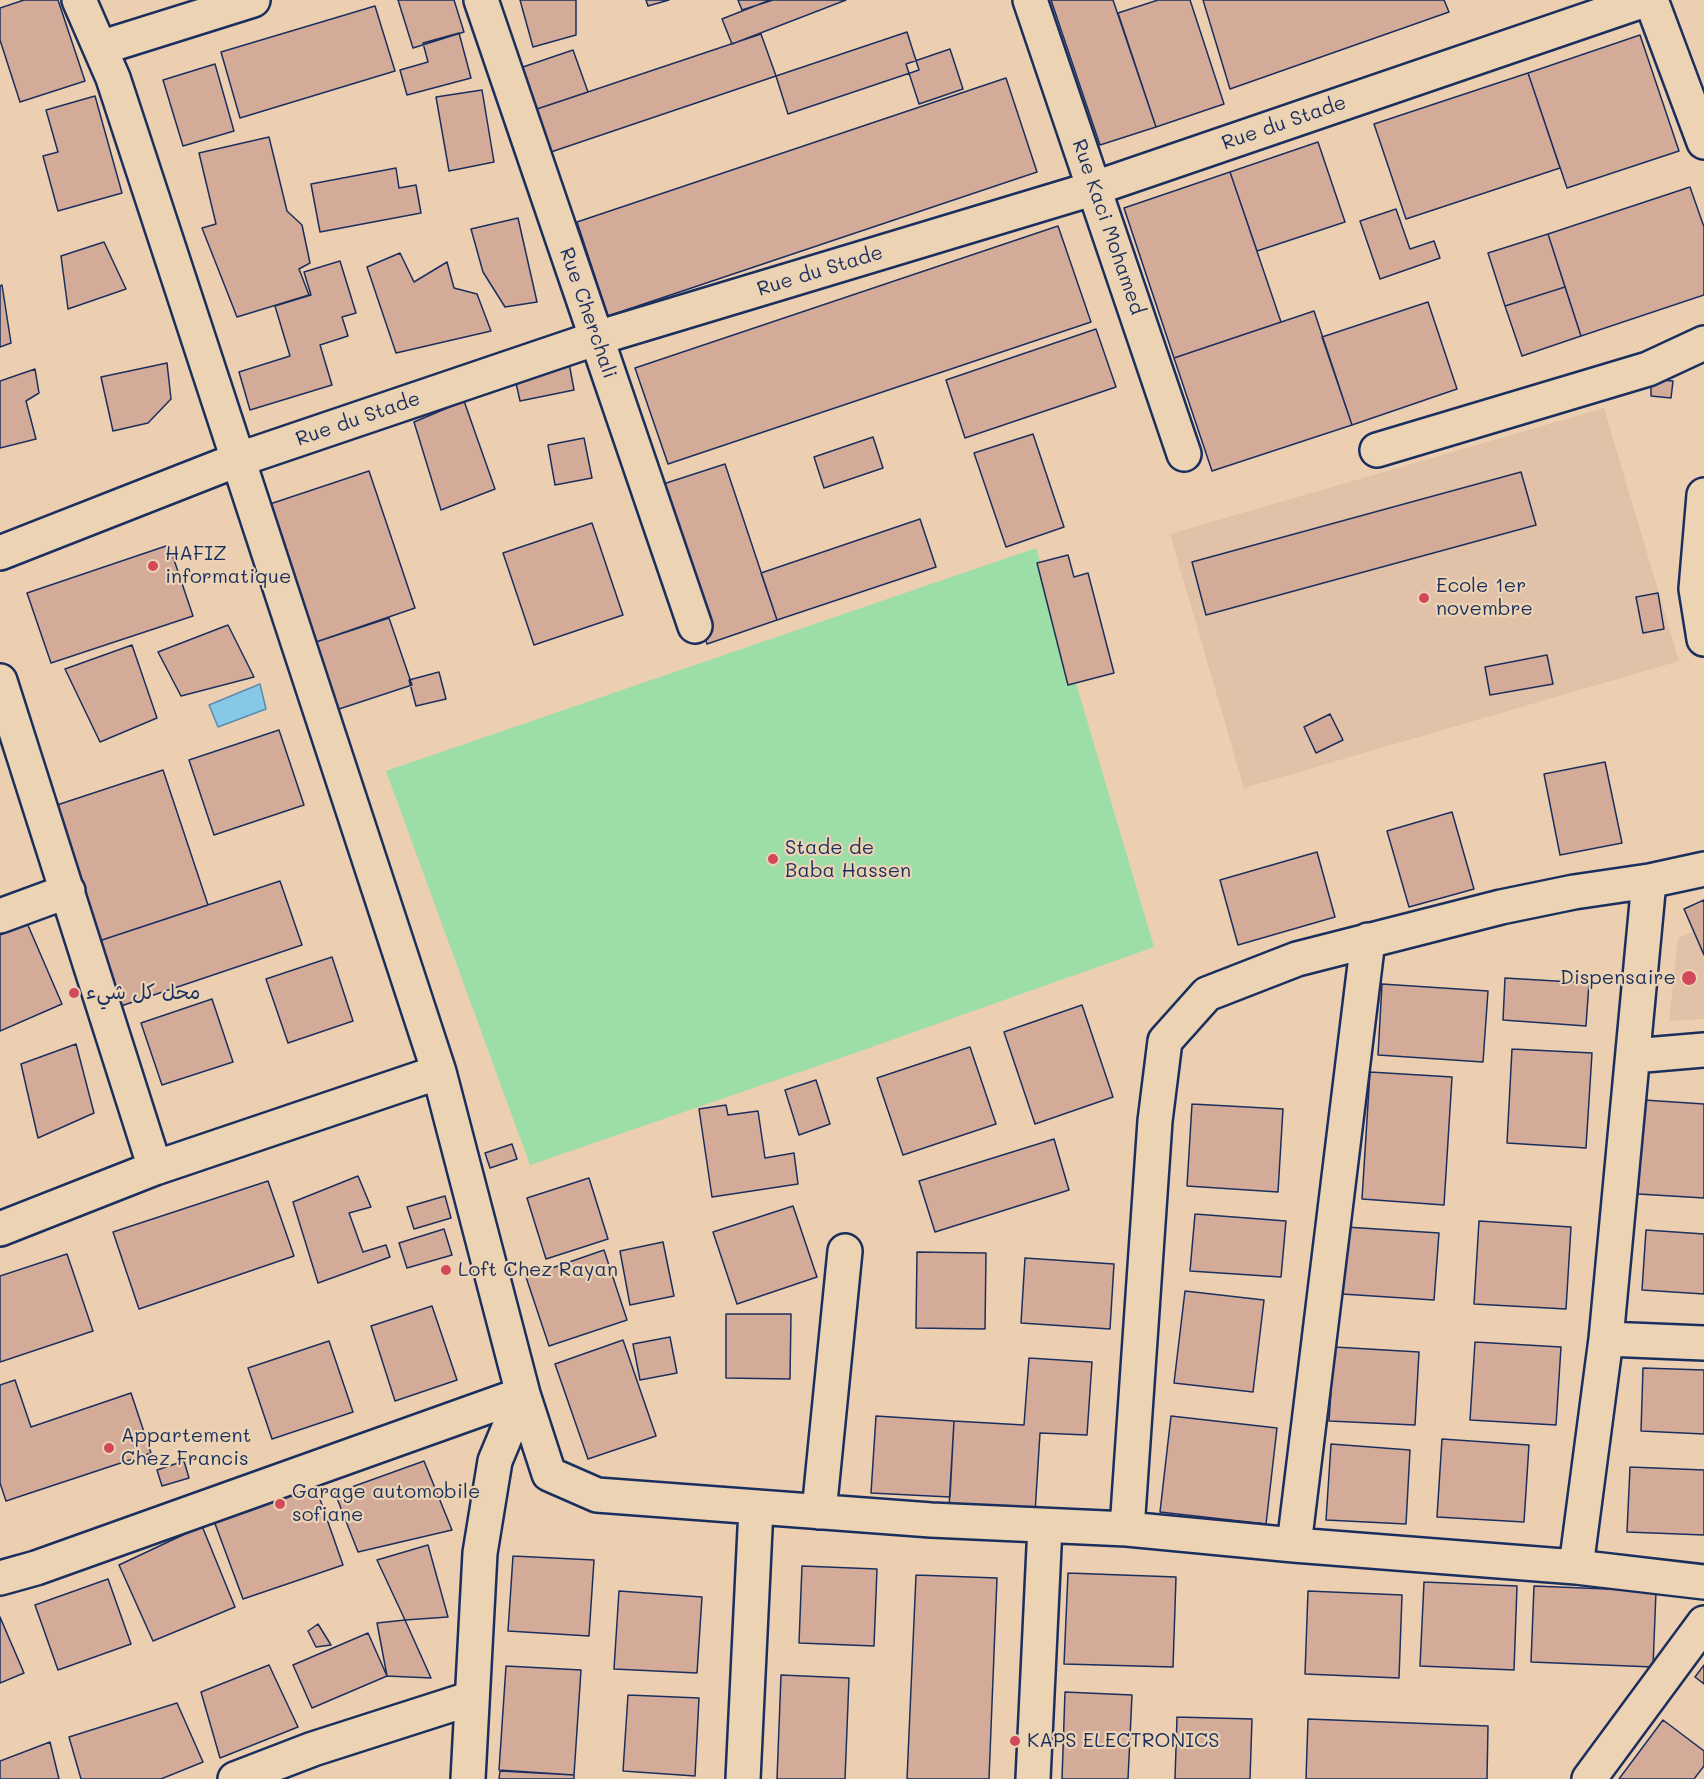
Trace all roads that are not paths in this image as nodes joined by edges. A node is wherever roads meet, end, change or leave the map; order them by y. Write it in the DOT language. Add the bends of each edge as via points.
graph roads {
  1 [pos="78,0"];
  2 [pos="253,0"];
  3 [pos="481,0"];
  4 [pos="1030,0"];
  5 [pos="1645,0"];
  6 [pos="1652,0"];
  7 [pos="100,48"];
  8 [pos="1704,142"];
  9 [pos="1095,188"];
  10 [pos="597,338"];
  11 [pos="1704,342"];
  12 [pos="1377,450"];
  13 [pos="1184,454"];
  14 [pos="237,460"];
  15 [pos="1704,495"];
  16 [pos="0,553"];
  17 [pos="695,626"];
  18 [pos="1704,639"];
  19 [pos="0,681"];
  20 [pos="1704,869"];
  21 [pos="1649,881"];
  22 [pos="68,891"];
  23 [pos="0,916"];
  24 [pos="1368,940"];
  25 [pos="1704,1050"];
  26 [pos="1634,1056"];
  27 [pos="439,1072"];
  28 [pos="155,1168"];
  29 [pos="0,1229"];
  30 [pos="845,1251"];
  31 [pos="1606,1339"];
  32 [pos="1704,1343"];
  33 [pos="523,1394"];
  34 [pos="756,1508"];
  35 [pos="819,1512"];
  36 [pos="1045,1526"];
  37 [pos="1127,1529"];
  38 [pos="1294,1545"];
  39 [pos="1576,1567"];
  40 [pos="0,1578"];
  41 [pos="1704,1582"];
  42 [pos="1704,1623"];
  43 [pos="472,1698"];
  44 [pos="236,1779"];
  45 [pos="468,1779"];
  46 [pos="743,1779"];
  47 [pos="1033,1779"];
  48 [pos="1589,1779"];
  1 -- 7 [label="street"];
  2 -- 7 [label="street"];
  3 -- 10 [label="street, Rue Cherchali"];
  4 -- 9 [label="street, Rue Kaci Mohamed"];
  5 -- 9 [label="street, Rue du Stade"];
  6 -- 8 [label="street"];
  7 -- 14 [label="street"];
  9 -- 10 [label="street, Rue du Stade"];
  9 -- 13 [label="street, Rue Kaci Mohamed"];
  10 -- 14 [label="street, Rue du Stade"];
  10 -- 17 [label="street, Rue Cherchali"];
  11 -- 12 [label="street" via="1648,369"];
  14 -- 16 [label="street, Rue du Stade"];
  14 -- 27 [label="street"];
  15 -- 18 [label="street" via="1696,589"];
  19 -- 22 [label="street"];
  20 -- 21 [label="street"];
  21 -- 24 [label="street" via="1501,907"];
  21 -- 26 [label="street"];
  22 -- 23 [label="street"];
  22 -- 28 [label="street"];
  24 -- 37 [label="street" via="1297,959 1207,994 1165,1041 1155,1120"];
  24 -- 38 [label="street"];
  25 -- 26 [label="street"];
  26 -- 31 [label="street"];
  27 -- 28 [label="street"];
  27 -- 33 [label="street"];
  28 -- 29 [label="street"];
  30 -- 35 [label="street"];
  31 -- 32 [label="street"];
  31 -- 39 [label="street"];
  33 -- 34 [label="street" via="549,1474 597,1495"];
  33 -- 40 [label="street"];
  33 -- 43 [label="street" via="495,1461 480,1552"];
  34 -- 35 [label="street"];
  34 -- 46 [label="street"];
  35 -- 36 [label="street"];
  36 -- 37 [label="street"];
  36 -- 47 [label="street"];
  37 -- 38 [label="street"];
  38 -- 39 [label="street"];
  39 -- 41 [label="street"];
  42 -- 48 [label="street"];
  43 -- 44 [label="street" via="313,1749"];
  43 -- 45 [label="street"];
}
